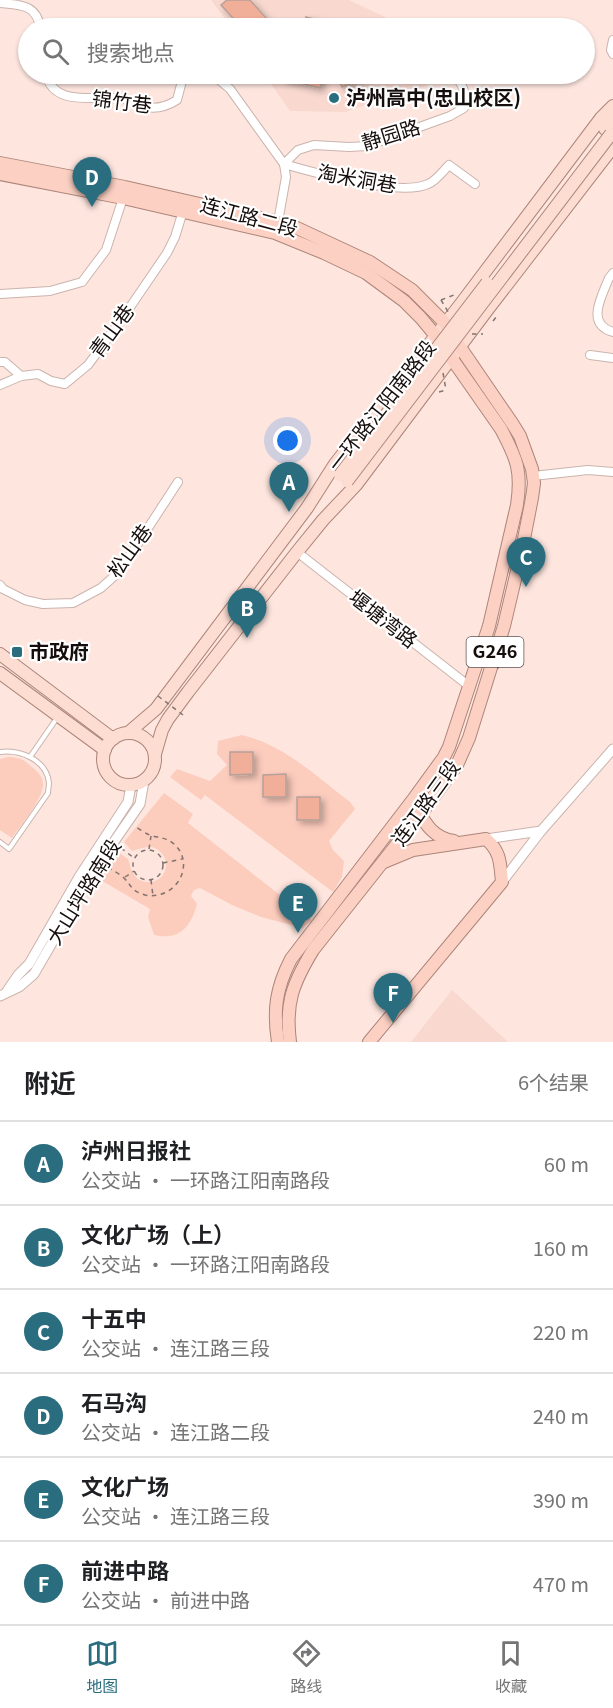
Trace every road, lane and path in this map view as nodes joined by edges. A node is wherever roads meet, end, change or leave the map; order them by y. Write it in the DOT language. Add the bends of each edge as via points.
graph roads {
  1 [pos="0,3"];
  2 [pos="37,18"];
  3 [pos="613,40"];
  4 [pos="613,54"];
  5 [pos="51,84"];
  6 [pos="181,84"];
  7 [pos="224,84"];
  8 [pos="461,84"];
  9 [pos="613,106"];
  10 [pos="613,117"];
  11 [pos="609,132"];
  12 [pos="613,147"];
  13 [pos="0,163"];
  14 [pos="284,164"];
  15 [pos="0,174"];
  16 [pos="475,184"];
  17 [pos="124,193"];
  18 [pos="183,211"];
  19 [pos="278,222"];
  20 [pos="613,273"];
  21 [pos="477,282"];
  22 [pos="458,291"];
  23 [pos="0,294"];
  24 [pos="499,295"];
  25 [pos="441,300"];
  26 [pos="445,323"];
  27 [pos="613,332"];
  28 [pos="436,336"];
  29 [pos="460,347"];
  30 [pos="590,355"];
  31 [pos="613,358"];
  32 [pos="451,359"];
  33 [pos="0,362"];
  34 [pos="409,369"];
  35 [pos="21,376"];
  36 [pos="434,383"];
  37 [pos="0,385"];
  38 [pos="613,471"];
  39 [pos="533,476"];
  40 [pos="344,478"];
  41 [pos="178,482"];
  42 [pos="307,508"];
  43 [pos="323,520"];
  44 [pos="297,552"];
  45 [pos="0,585"];
  46 [pos="0,654"];
  47 [pos="471,660"];
  48 [pos="499,668"];
  49 [pos="0,673"];
  50 [pos="469,686"];
  51 [pos="158,696"];
  52 [pos="183,715"];
  53 [pos="59,716"];
  54 [pos="128,733"];
  55 [pos="113,739"];
  56 [pos="613,749"];
  57 [pos="105,750"];
  58 [pos="0,752"];
  59 [pos="155,754"];
  60 [pos="30,757"];
  61 [pos="144,780"];
  62 [pos="131,785"];
  63 [pos="412,801"];
  64 [pos="420,815"];
  65 [pos="128,822"];
  66 [pos="541,831"];
  67 [pos="151,836"];
  68 [pos="486,839"];
  69 [pos="0,842"];
  70 [pos="113,842"];
  71 [pos="461,842"];
  72 [pos="148,850"];
  73 [pos="135,859"];
  74 [pos="182,859"];
  75 [pos="100,862"];
  76 [pos="382,862"];
  77 [pos="163,864"];
  78 [pos="134,871"];
  79 [pos="124,878"];
  80 [pos="151,879"];
  81 [pos="502,882"];
  82 [pos="153,896"];
  83 [pos="3,994"];
  84 [pos="278,1042"];
  85 [pos="290,1042"];
  86 [pos="369,1042"];
  1 -- 2 [label="street" via="24,5"];
  3 -- 4 [label="street"];
  5 -- 6 [label="street, 锦竹巷" via="54,90 69,97 124,99 153,108 166,107 177,100"];
  7 -- 14 [label="street"];
  8 -- 14 [label="street, 静园路" via="466,98 464,108 450,116 367,146 314,145 298,150"];
  9 -- 21 [label="main road, 一环路江阳南路段"];
  10 -- 11 [label="main road"];
  11 -- 40 [label="main road, bridge"];
  12 -- 24 [label="main road, 一环路江阳南路段"];
  13 -- 17 [label="highway, 连江路二段 / G246"];
  14 -- 16 [label="street, 淘米洞巷" via="322,175 406,188 429,184 449,165"];
  14 -- 19 [label="street" via="286,177"];
  15 -- 17 [label="highway, 连江路二段 / G246"];
  17 -- 18 [label="highway, 连江路二段 / G246"];
  17 -- 19 [label="highway, 连江路二段 / G246"];
  17 -- 23 [label="street" via="106,250 82,282 50,291"];
  18 -- 28 [label="highway, 连江路二段 / G246" via="275,233 366,273 404,301"];
  18 -- 35 [label="street, 青山巷" via="167,254 88,365 65,384 38,374"];
  19 -- 26 [label="highway, 连江路二段 / G246" via="370,262 412,290"];
  20 -- 27 [label="street" via="596,313 599,323"];
  21 -- 24 [label="main road" via="477,291 484,298"];
  21 -- 26 [label="main road, 一环路江阳南路段"];
  22 -- 25 [label="path"];
  24 -- 29 [label="main road, 一环路江阳南路段"];
  26 -- 28 [label="main road, 一环路江阳南路段"];
  26 -- 29 [label="highway, 连江路二段 / G246"];
  28 -- 32 [label="highway, 连江路二段 / G246"];
  28 -- 34 [label="main road, 一环路江阳南路段"];
  29 -- 32 [label="main road, 一环路江阳南路段"];
  29 -- 39 [label="highway, 连江路三段 / G246" via="512,423 528,455"];
  30 -- 31 [label="street"];
  32 -- 36 [label="main road, 一环路江阳南路段"];
  32 -- 50 [label="highway, 连江路三段 / G246" via="501,429 519,470 520,485 487,633"];
  33 -- 35 [label="street"];
  34 -- 36 [label="main road" via="427,370"];
  34 -- 42 [label="main road, 一环路江阳南路段"];
  35 -- 37 [label="street"];
  36 -- 43 [label="main road, 一环路江阳南路段" via="356,485"];
  38 -- 39 [label="street"];
  39 -- 64 [label="highway, 连江路三段 / G246" via="531,508 504,626 469,738 457,765"];
  40 -- 42 [label="main road"];
  40 -- 43 [label="main road"];
  41 -- 45 [label="street, 松山巷" via="120,571 101,588 73,603 43,604 25,600"];
  42 -- 54 [label="main road, 一环路江阳南路段" via="156,709"];
  43 -- 44 [label="main road, 一环路江阳南路段"];
  44 -- 50 [label="street, 堰塘湾路"];
  44 -- 59 [label="main road, 一环路江阳南路段" via="168,719"];
  46 -- 55 [label="main road"];
  47 -- 48 [label="path, bridge"];
  49 -- 53 [label="main road"];
  50 -- 63 [label="highway, 连江路三段 / G246" via="444,757"];
  51 -- 52 [label="path, bridge"];
  53 -- 57 [label="main road"];
  53 -- 60 [label="lane"];
  54 -- 55 [label="main road"];
  54 -- 59 [label="main road" via="148,741"];
  55 -- 57 [label="main road"];
  56 -- 66 [label="street"];
  57 -- 62 [label="main road" via="107,771 117,781"];
  58 -- 60 [label="lane" via="22,752"];
  59 -- 61 [label="main road" via="152,772"];
  60 -- 69 [label="lane" via="44,770 48,793 9,849"];
  61 -- 62 [label="main road"];
  61 -- 65 [label="street, 大山坪路南段" via="140,804"];
  62 -- 83 [label="street, 大山坪路南段" via="128,802 29,964"];
  63 -- 64 [label="highway"];
  63 -- 84 [label="highway, 连江路三段 / G246" via="291,958 278,987"];
  64 -- 71 [label="highway" via="435,834"];
  64 -- 76 [label="highway, 连江路三段 / G246"];
  65 -- 67 [label="path"];
  65 -- 70 [label="street, 大山坪路南段"];
  66 -- 68 [label="street"];
  66 -- 81 [label="street"];
  67 -- 72 [label="path"];
  67 -- 74 [label="path" via="170,841"];
  68 -- 71 [label="highway"];
  68 -- 81 [label="highway" via="497,851"];
  70 -- 73 [label="path"];
  70 -- 75 [label="street, 大山坪路南段"];
  71 -- 76 [label="highway" via="413,850"];
  72 -- 73 [label="path"];
  72 -- 77 [label="path" via="160,856"];
  73 -- 78 [label="path"];
  74 -- 77 [label="path"];
  74 -- 82 [label="path" via="183,870 176,885"];
  75 -- 79 [label="path"];
  75 -- 83 [label="street, 大山坪路南段" via="32,977"];
  76 -- 85 [label="highway, 连江路三段 / G246" via="314,950 296,980 289,1010"];
  77 -- 80 [label="path" via="159,875"];
  78 -- 79 [label="path"];
  78 -- 80 [label="path" via="142,879"];
  79 -- 82 [label="path" via="135,891"];
  80 -- 82 [label="path"];
  81 -- 86 [label="highway"];
}
